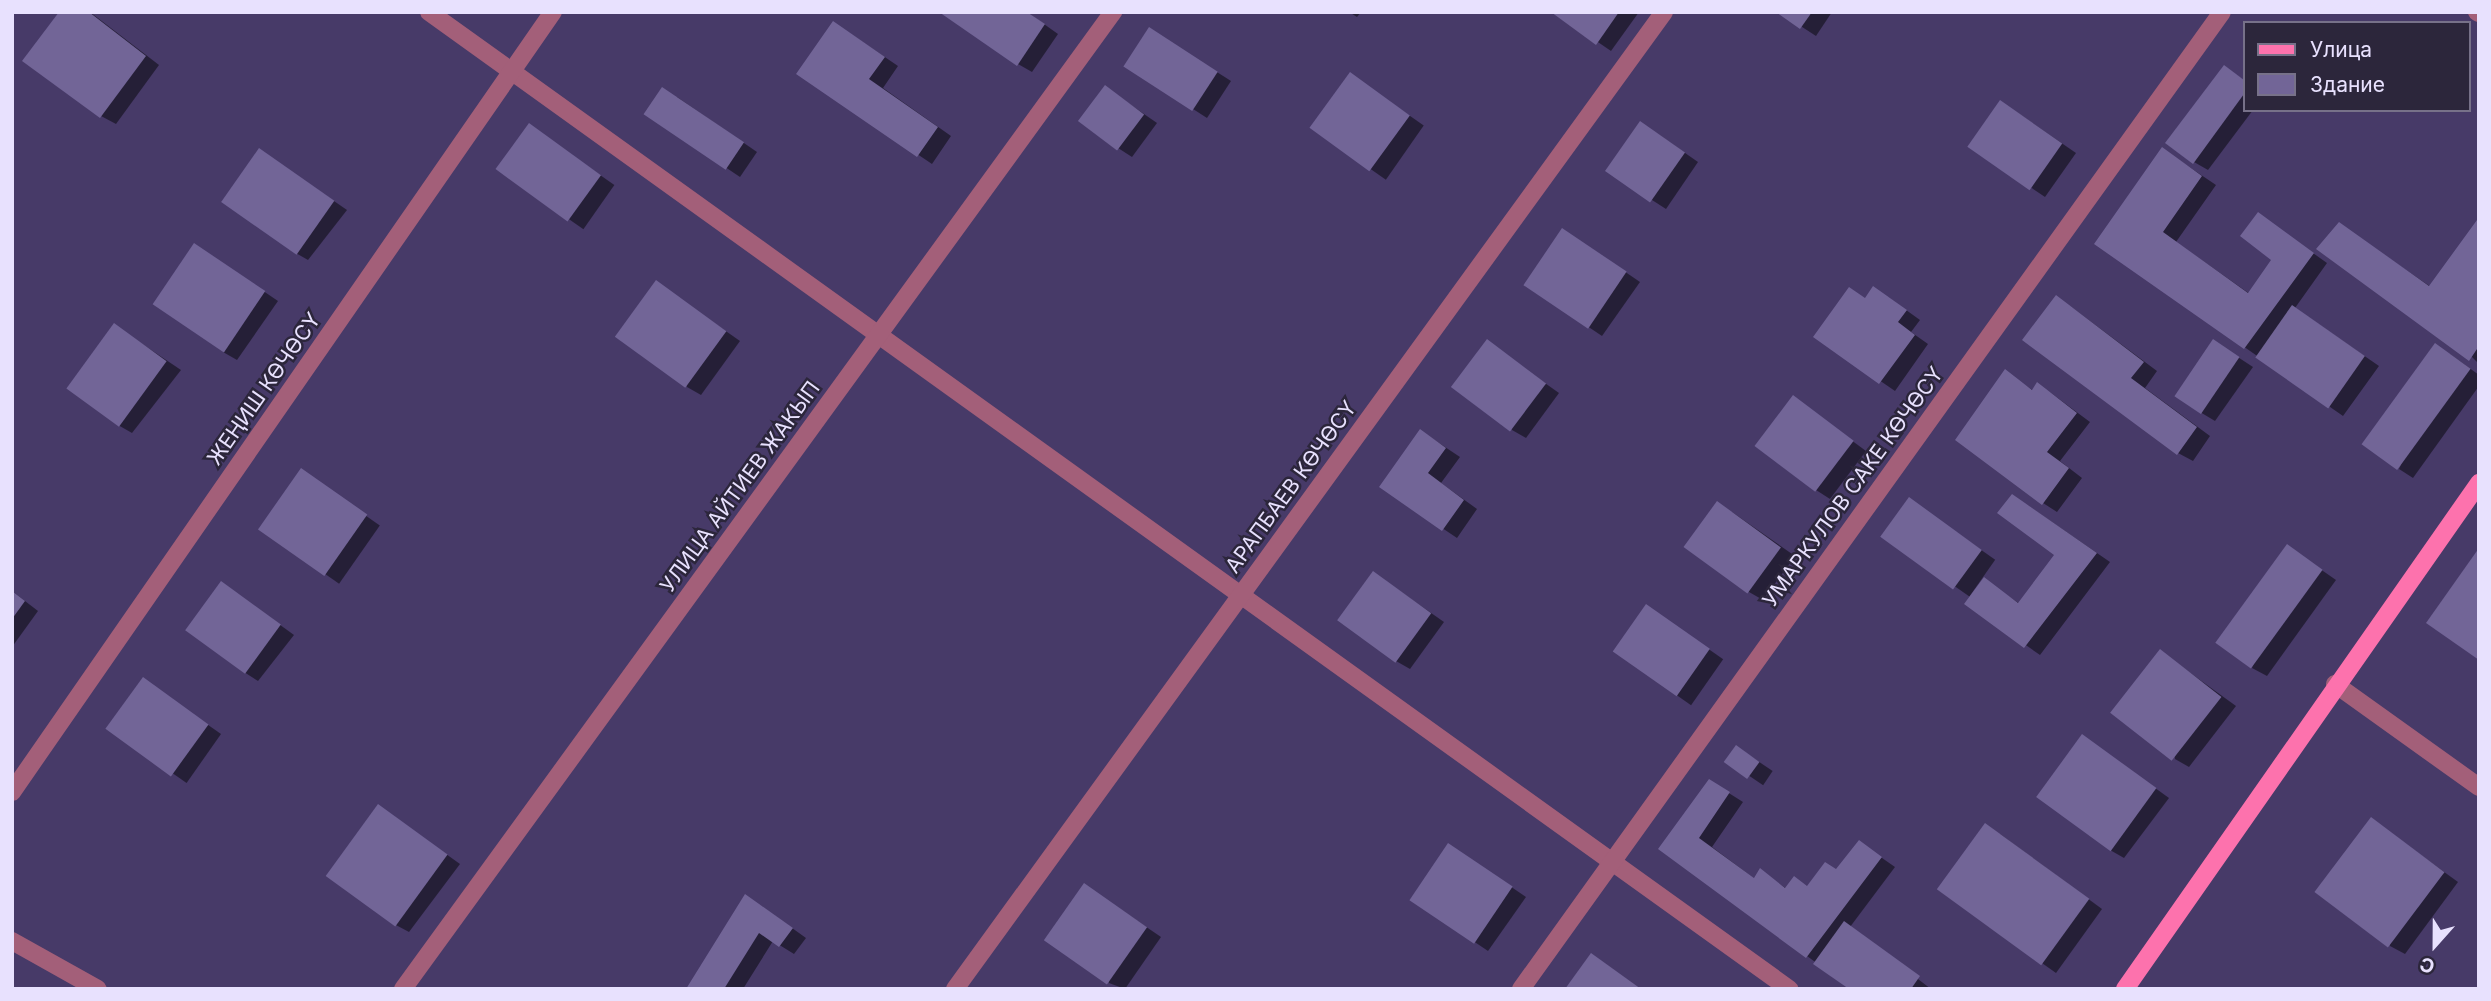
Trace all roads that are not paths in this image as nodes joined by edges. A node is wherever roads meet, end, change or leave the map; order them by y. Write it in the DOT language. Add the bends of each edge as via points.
graph roads {
  1 [pos="429,12"];
  2 [pos="553,12"];
  3 [pos="1114,12"];
  4 [pos="1664,12"];
  5 [pos="2222,12"];
  6 [pos="512,72"];
  7 [pos="878,335"];
  8 [pos="2479,483"];
  9 [pos="1241,595"];
  10 [pos="2335,684"];
  11 [pos="2479,786"];
  12 [pos="12,792"];
  13 [pos="1612,862"];
  14 [pos="12,941"];
  15 [pos="98,989"];
  16 [pos="403,989"];
  17 [pos="955,989"];
  18 [pos="1521,989"];
  19 [pos="1788,989"];
  20 [pos="2125,989"];
  1 -- 6 [label="street"];
  2 -- 6 [label="street, ЖЕҢИШ КӨЧӨСҮ"];
  3 -- 7 [label="street, УЛИЦА АЙТИЕВ ЖАКЫП"];
  4 -- 9 [label="street, АРАПБАЕВ КӨЧӨСҮ"];
  5 -- 13 [label="street, УМАРКУЛОВ САКЕ КӨЧӨСҮ"];
  6 -- 7 [label="street"];
  6 -- 12 [label="street, ЖЕҢИШ КӨЧӨСҮ"];
  7 -- 9 [label="street"];
  7 -- 16 [label="street, УЛИЦА АЙТИЕВ ЖАКЫП"];
  8 -- 10 [label="main road"];
  9 -- 13 [label="street"];
  9 -- 17 [label="street, АРАПБАЕВ КӨЧӨСҮ"];
  10 -- 11 [label="street"];
  10 -- 20 [label="main road"];
  13 -- 18 [label="street, УМАРКУЛОВ САКЕ КӨЧӨСҮ"];
  13 -- 19 [label="street"];
  14 -- 15 [label="street"];
}
